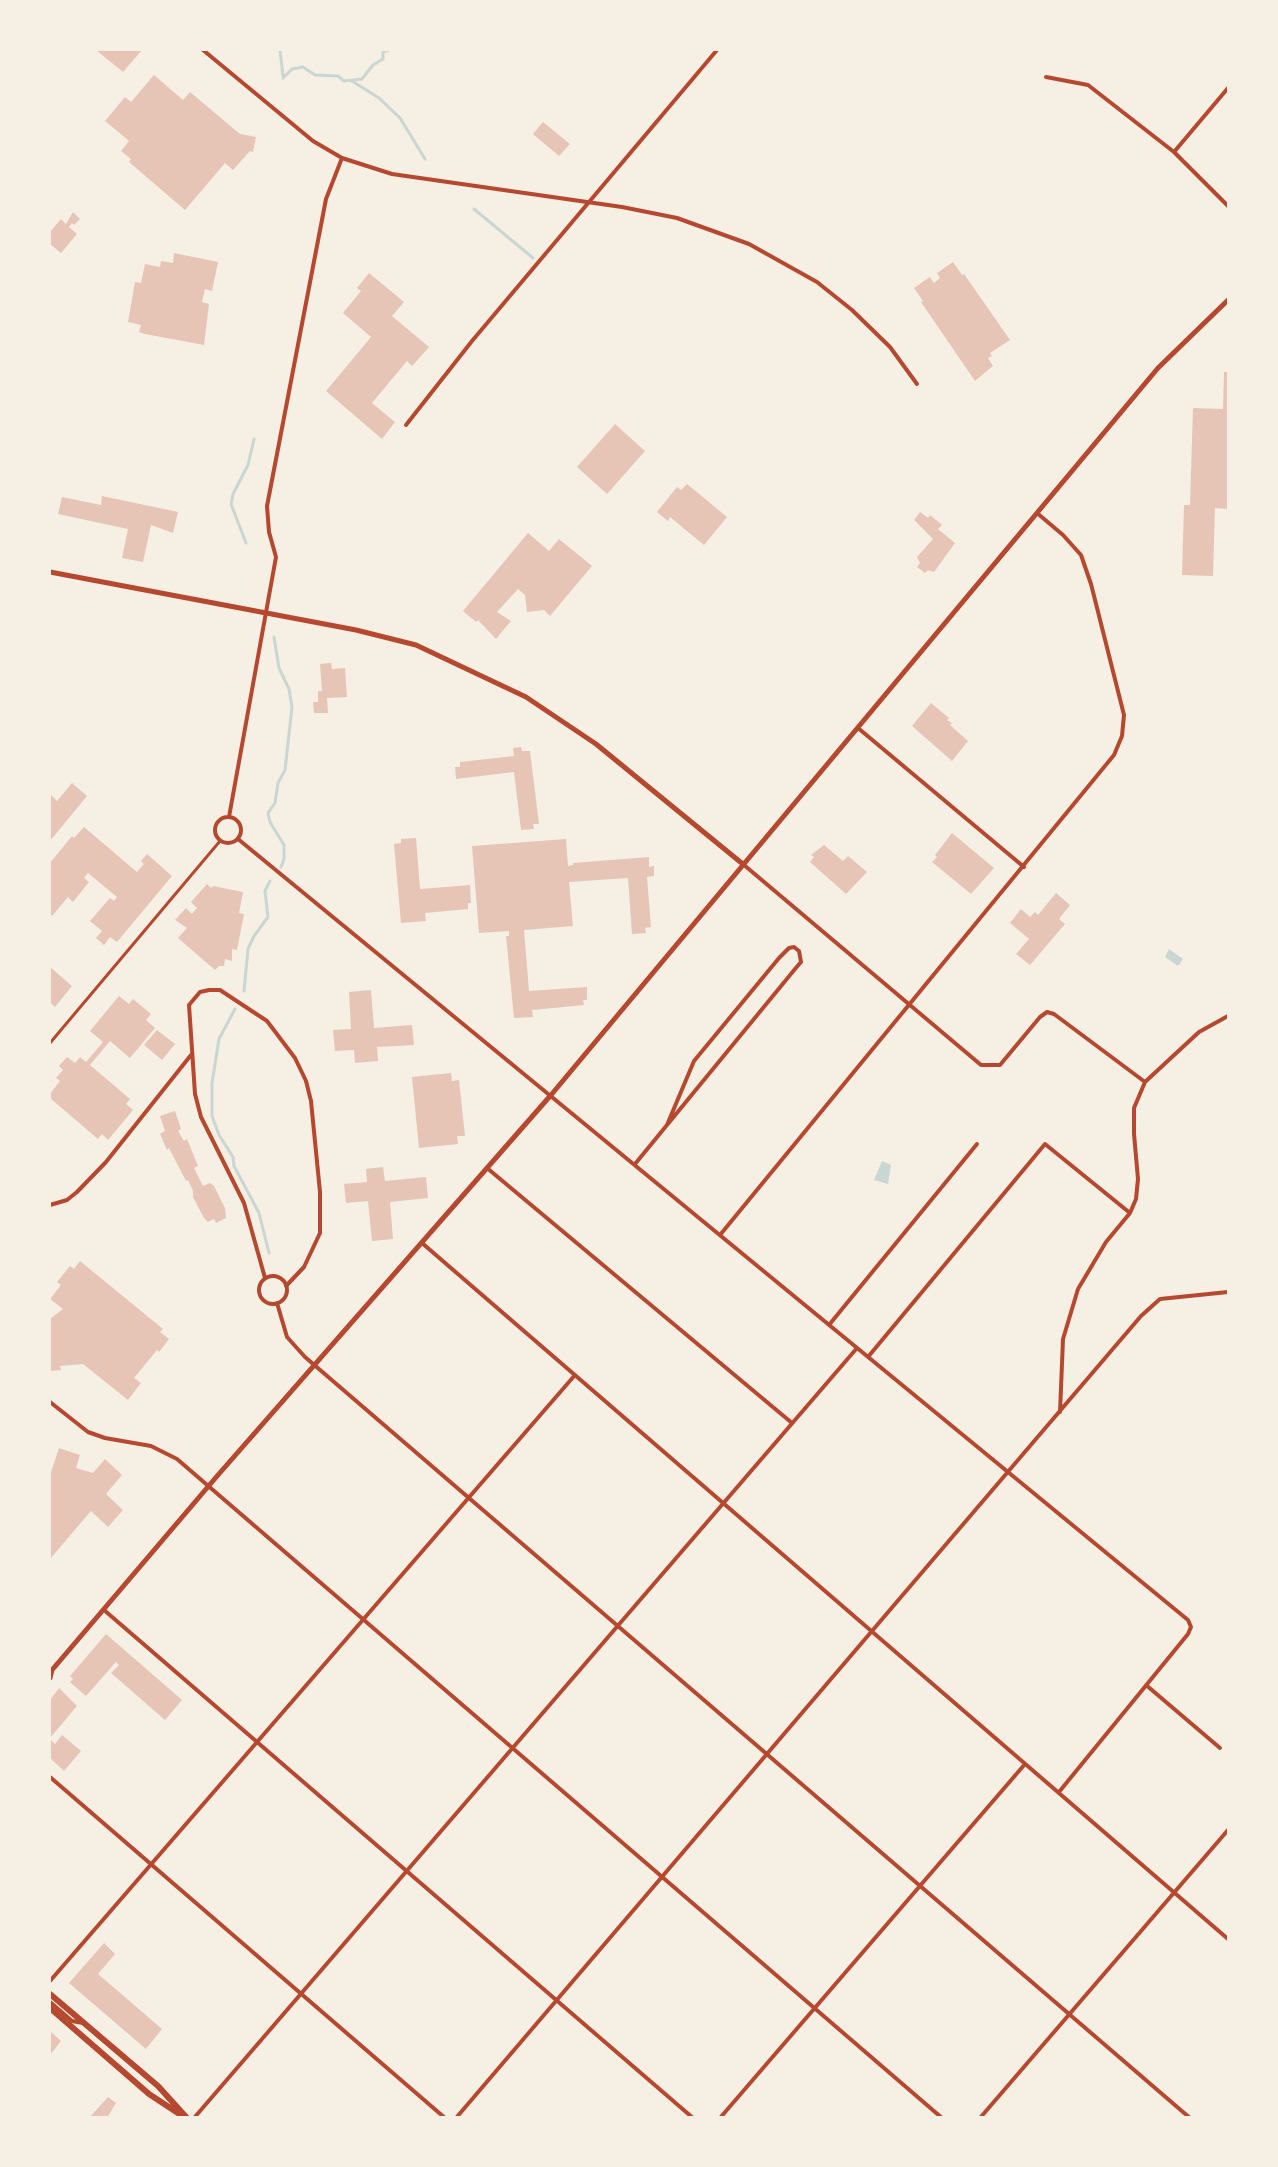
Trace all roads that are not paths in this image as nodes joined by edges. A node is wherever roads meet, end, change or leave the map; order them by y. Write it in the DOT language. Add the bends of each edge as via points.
graph roads {
  1 [pos="203,50"];
  2 [pos="717,50"];
  3 [pos="1046,77"];
  4 [pos="1228,88"];
  5 [pos="1174,152"];
  6 [pos="342,158"];
  7 [pos="590,202"];
  8 [pos="1228,206"];
  9 [pos="1228,300"];
  10 [pos="917,384"];
  11 [pos="406,425"];
  12 [pos="1037,513"];
  13 [pos="50,572"];
  14 [pos="268,613"];
  15 [pos="858,728"];
  16 [pos="229,817"];
  17 [pos="238,839"];
  18 [pos="220,841"];
  19 [pos="744,865"];
  20 [pos="1024,867"];
  21 [pos="911,1006"];
  22 [pos="1228,1016"];
  23 [pos="50,1043"];
  24 [pos="192,1054"];
  25 [pos="1145,1083"];
  26 [pos="551,1095"];
  27 [pos="667,1125"];
  28 [pos="977,1144"];
  29 [pos="635,1164"];
  30 [pos="487,1168"];
  31 [pos="50,1205"];
  32 [pos="1130,1213"];
  33 [pos="720,1235"];
  34 [pos="422,1243"];
  35 [pos="265,1278"];
  36 [pos="286,1286"];
  37 [pos="1228,1292"];
  38 [pos="277,1303"];
  39 [pos="829,1325"];
  40 [pos="857,1348"];
  41 [pos="868,1357"];
  42 [pos="315,1365"];
  43 [pos="575,1375"];
  44 [pos="51,1403"];
  45 [pos="1060,1413"];
  46 [pos="792,1423"];
  47 [pos="1009,1474"];
  48 [pos="209,1486"];
  49 [pos="469,1497"];
  50 [pos="723,1503"];
  51 [pos="104,1610"];
  52 [pos="363,1620"];
  53 [pos="618,1625"];
  54 [pos="873,1632"];
  55 [pos="51,1671"];
  56 [pos="50,1678"];
  57 [pos="1146,1685"];
  58 [pos="257,1742"];
  59 [pos="513,1748"];
  60 [pos="1220,1748"];
  61 [pos="768,1754"];
  62 [pos="1026,1764"];
  63 [pos="50,1777"];
  64 [pos="1059,1792"];
  65 [pos="1228,1830"];
  66 [pos="151,1864"];
  67 [pos="407,1871"];
  68 [pos="663,1877"];
  69 [pos="920,1886"];
  70 [pos="1174,1893"];
  71 [pos="1228,1939"];
  72 [pos="50,1982"];
  73 [pos="50,1994"];
  74 [pos="301,1994"];
  75 [pos="557,2000"];
  76 [pos="50,2002"];
  77 [pos="814,2007"];
  78 [pos="50,2008"];
  79 [pos="1070,2014"];
  80 [pos="83,2023"];
  81 [pos="186,2118"];
  82 [pos="194,2118"];
  83 [pos="445,2118"];
  84 [pos="456,2118"];
  85 [pos="693,2118"];
  86 [pos="720,2118"];
  87 [pos="942,2118"];
  88 [pos="980,2118"];
  89 [pos="1190,2118"];
  1 -- 6 [label="street" via="313,141"];
  2 -- 7 [label="street"];
  3 -- 5 [label="street" via="1088,85"];
  4 -- 5 [label="street"];
  5 -- 8 [label="street"];
  6 -- 7 [label="street" via="392,174"];
  6 -- 14 [label="street" via="326,199 267,506 276,557"];
  7 -- 10 [label="street" via="677,218 771,255 817,282 852,310 890,347"];
  7 -- 11 [label="street"];
  9 -- 12 [label="street" via="1158,368"];
  12 -- 15 [label="street"];
  12 -- 20 [label="street" via="1080,555 1124,715 1122,736 1114,755"];
  13 -- 14 [label="street"];
  14 -- 16 [label="street"];
  14 -- 19 [label="street" via="416,645 526,697 596,744"];
  15 -- 19 [label="street"];
  15 -- 20 [label="street"];
  16 -- 17 [label="street" via="240,825"];
  16 -- 18 [label="street" via="220,819 215,826"];
  17 -- 18 [label="street" via="231,843"];
  17 -- 26 [label="street"];
  18 -- 23 [label="street"];
  19 -- 21 [label="street"];
  19 -- 26 [label="street"];
  20 -- 21 [label="street"];
  21 -- 25 [label="street" via="981,1065 1000,1065 1040,1017 1047,1012 1054,1014"];
  21 -- 33 [label="street"];
  22 -- 25 [label="street" via="1199,1032"];
  24 -- 31 [label="street" via="106,1162 67,1200"];
  24 -- 35 [label="street" via="201,1117 244,1203"];
  24 -- 36 [label="street" via="189,1005 200,992 220,990 267,1021 295,1058 306,1081 320,1192 320,1233 304,1268"];
  25 -- 32 [label="street" via="1134,1108 1138,1179"];
  26 -- 29 [label="street"];
  26 -- 30 [label="street"];
  27 -- 27 [label="street" via="801,962 794,947 779,958 694,1061"];
  27 -- 29 [label="street"];
  28 -- 39 [label="street"];
  29 -- 33 [label="street"];
  30 -- 34 [label="street"];
  30 -- 46 [label="street"];
  32 -- 41 [label="street" via="1046,1144"];
  32 -- 45 [label="street" via="1106,1242 1078,1288 1063,1339"];
  33 -- 39 [label="street"];
  34 -- 42 [label="street"];
  34 -- 43 [label="street"];
  35 -- 36 [label="street" via="277,1276"];
  35 -- 38 [label="street" via="260,1294 266,1302"];
  36 -- 38 [label="street" via="286,1295"];
  37 -- 45 [label="street" via="1161,1299 1141,1316"];
  38 -- 42 [label="street" via="291,1344"];
  39 -- 40 [label="street"];
  40 -- 41 [label="street"];
  40 -- 46 [label="street"];
  41 -- 47 [label="street"];
  42 -- 48 [label="street"];
  42 -- 49 [label="street"];
  43 -- 49 [label="street"];
  43 -- 50 [label="street"];
  44 -- 48 [label="street" via="88,1432 151,1446 171,1455"];
  45 -- 47 [label="street"];
  46 -- 50 [label="street"];
  47 -- 54 [label="street"];
  47 -- 57 [label="street" via="1188,1620 1188,1634"];
  48 -- 51 [label="street"];
  48 -- 52 [label="street"];
  49 -- 52 [label="street"];
  49 -- 53 [label="street"];
  50 -- 53 [label="street"];
  50 -- 54 [label="street"];
  51 -- 55 [label="street"];
  51 -- 58 [label="street"];
  52 -- 58 [label="street"];
  52 -- 59 [label="street"];
  53 -- 59 [label="street"];
  53 -- 61 [label="street"];
  54 -- 61 [label="street"];
  54 -- 62 [label="street"];
  55 -- 56 [label="street"];
  57 -- 60 [label="street"];
  57 -- 64 [label="street"];
  58 -- 66 [label="street"];
  58 -- 67 [label="street"];
  59 -- 67 [label="street"];
  59 -- 68 [label="street"];
  61 -- 68 [label="street"];
  61 -- 69 [label="street"];
  62 -- 64 [label="street"];
  62 -- 69 [label="street"];
  63 -- 66 [label="street"];
  64 -- 70 [label="street"];
  65 -- 70 [label="street"];
  66 -- 72 [label="street"];
  66 -- 74 [label="street"];
  67 -- 74 [label="street"];
  67 -- 75 [label="street"];
  68 -- 75 [label="street"];
  68 -- 77 [label="street"];
  69 -- 77 [label="street"];
  69 -- 79 [label="street"];
  70 -- 71 [label="street"];
  70 -- 79 [label="street"];
  73 -- 80 [label="main road"];
  74 -- 82 [label="street"];
  74 -- 83 [label="street"];
  75 -- 84 [label="street"];
  75 -- 85 [label="street"];
  76 -- 80 [label="street" via="72,2021"];
  77 -- 86 [label="street"];
  77 -- 87 [label="street"];
  78 -- 81 [label="main road" via="149,2094"];
  79 -- 88 [label="street"];
  79 -- 89 [label="street"];
  80 -- 81 [label="main road" via="158,2086"];
}
